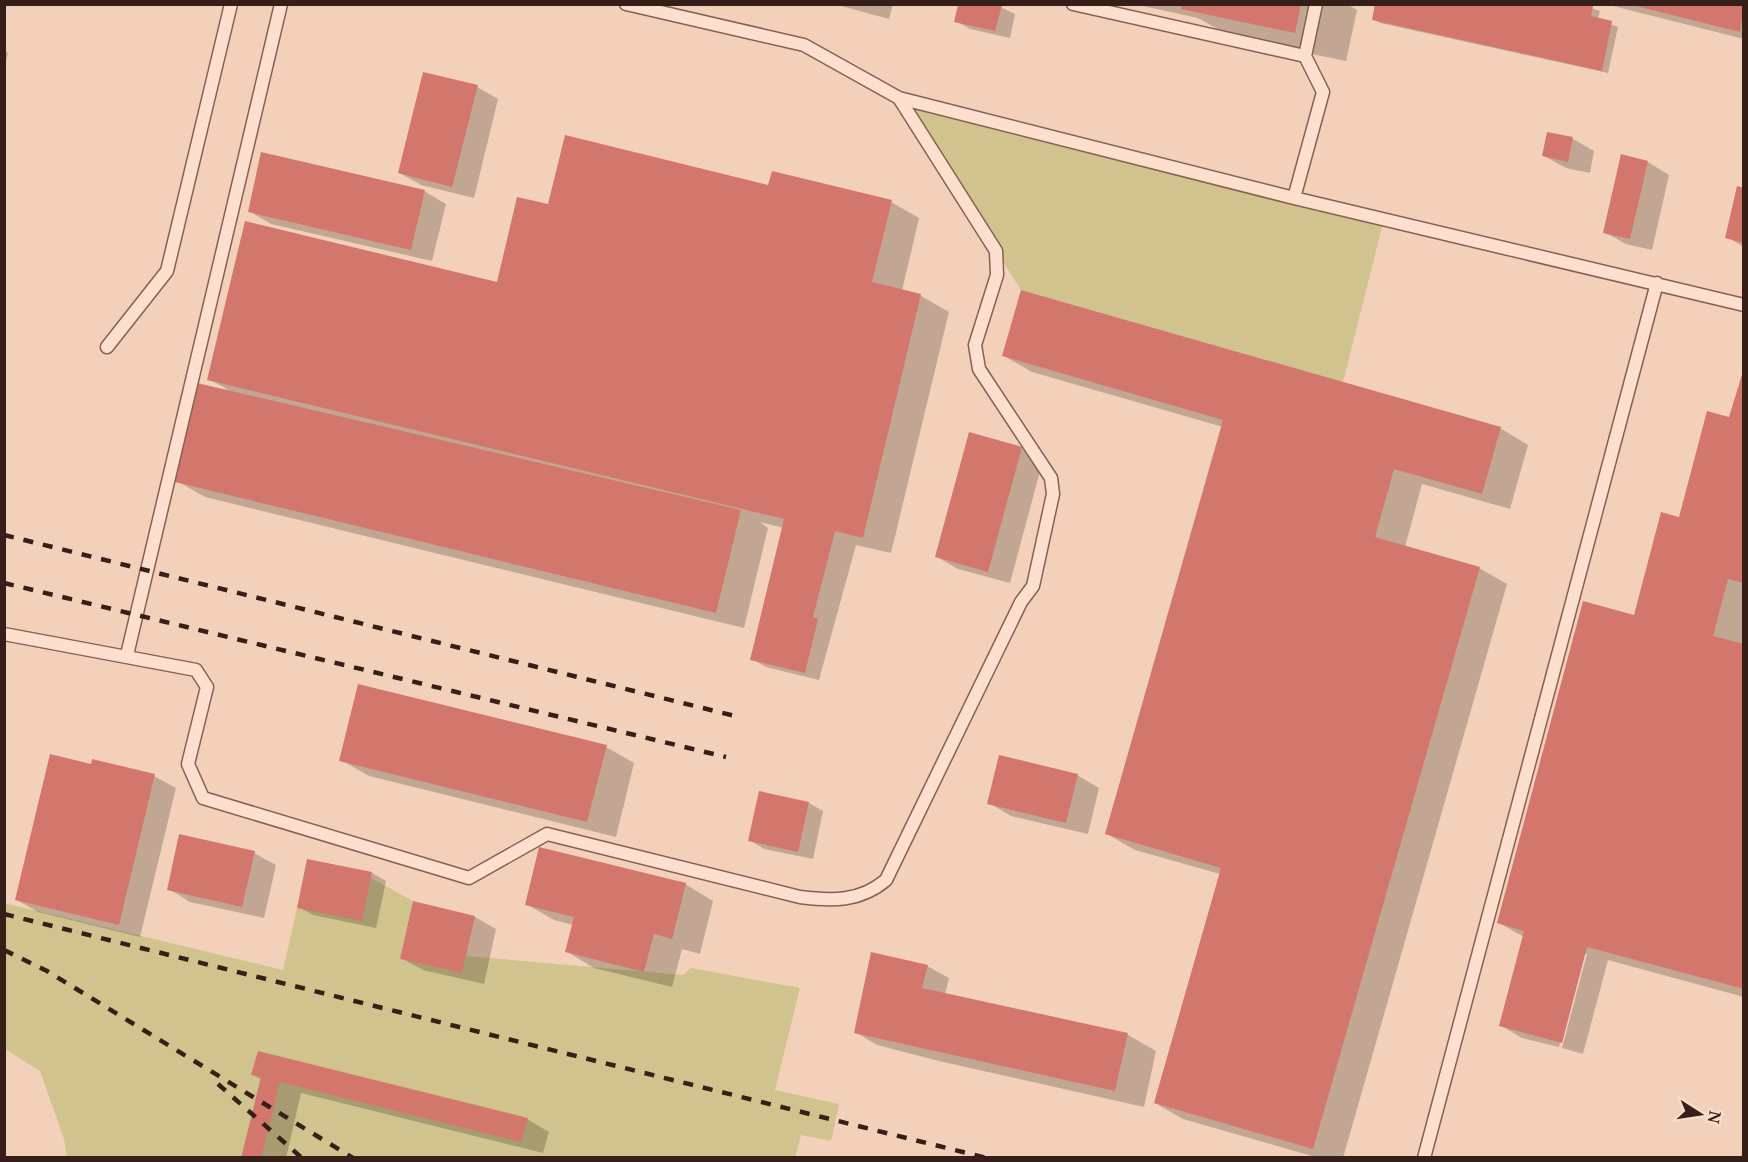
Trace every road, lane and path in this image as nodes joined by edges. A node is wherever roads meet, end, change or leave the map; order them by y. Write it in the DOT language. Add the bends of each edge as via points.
graph roads {
  1 [pos="231,4"];
  2 [pos="281,4"];
  3 [pos="626,4"];
  4 [pos="1073,4"];
  5 [pos="1316,4"];
  6 [pos="1305,57"];
  7 [pos="899,98"];
  8 [pos="1294,198"];
  9 [pos="1657,283"];
  10 [pos="1743,305"];
  11 [pos="107,347"];
  12 [pos="4,634"];
  13 [pos="127,655"];
  14 [pos="1424,1158"];
  1 -- 11 [label="lane" via="167,272"];
  2 -- 13 [label="lane"];
  3 -- 7 [label="lane" via="804,45"];
  4 -- 6 [label="lane"];
  5 -- 6 [label="lane"];
  6 -- 8 [label="lane" via="1323,92"];
  7 -- 8 [label="lane"];
  7 -- 13 [label="lane" via="996,250 997,275 975,345 979,369 1051,478 1053,494 1033,586 1021,602 885,880 872,892 827,901 800,897 547,834 469,878 203,798 188,764 207,687 195,670"];
  8 -- 9 [label="lane"];
  9 -- 10 [label="lane"];
  9 -- 14 [label="lane"];
  12 -- 13 [label="lane"];
}
